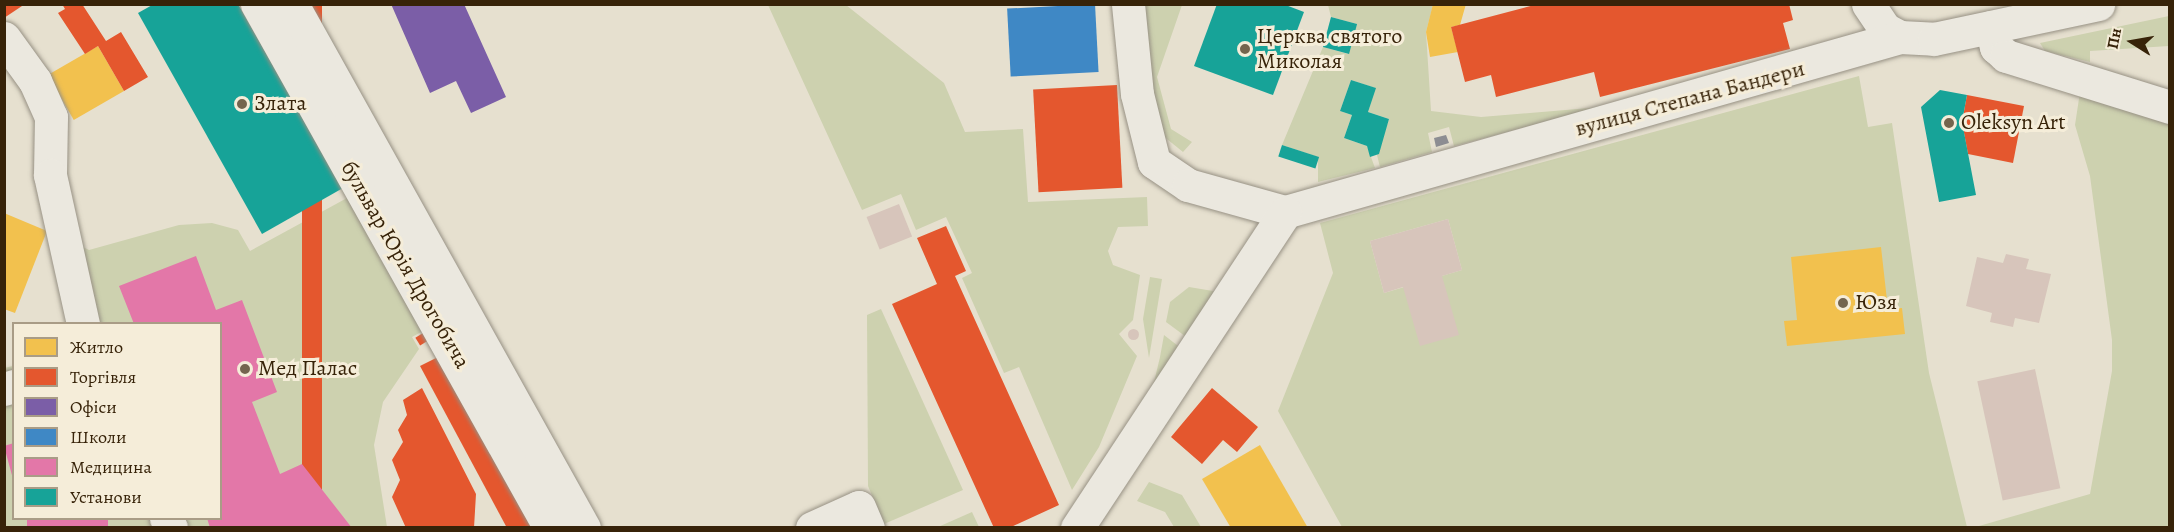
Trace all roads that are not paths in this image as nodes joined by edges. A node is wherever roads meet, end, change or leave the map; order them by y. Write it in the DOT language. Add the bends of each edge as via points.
graph roads {
  1 [pos="257,4"];
  2 [pos="292,4"];
  3 [pos="1128,4"];
  4 [pos="1868,4"];
  5 [pos="2098,4"];
  6 [pos="1991,27"];
  7 [pos="1900,37"];
  8 [pos="4,38"];
  9 [pos="1934,39"];
  10 [pos="2006,57"];
  11 [pos="2169,107"];
  12 [pos="1284,212"];
  13 [pos="83,322"];
  14 [pos="550,528"];
  15 [pos="584,528"];
  16 [pos="812,528"];
  17 [pos="868,528"];
  18 [pos="1077,528"];
  1 -- 14 [label="street, бульвар Юрія Дрогобича"];
  2 -- 15 [label="street, бульвар Юрія Дрогобича"];
  3 -- 12 [label="street" via="1137,94 1154,162 1188,185"];
  4 -- 7 [label="street" via="1885,29"];
  5 -- 6 [label="street, вулиця Степана Бандери"];
  6 -- 9 [label="street, вулиця Степана Бандери"];
  6 -- 10 [label="street" via="1996,48"];
  7 -- 9 [label="street, вулиця Степана Бандери"];
  7 -- 12 [label="street, вулиця Степана Бандери"];
  8 -- 13 [label="street" via="34,81 51,117 50,175"];
  9 -- 10 [label="street"];
  10 -- 11 [label="street"];
  12 -- 18 [label="street"];
  16 -- 17 [label="street" via="859,507"];
}
